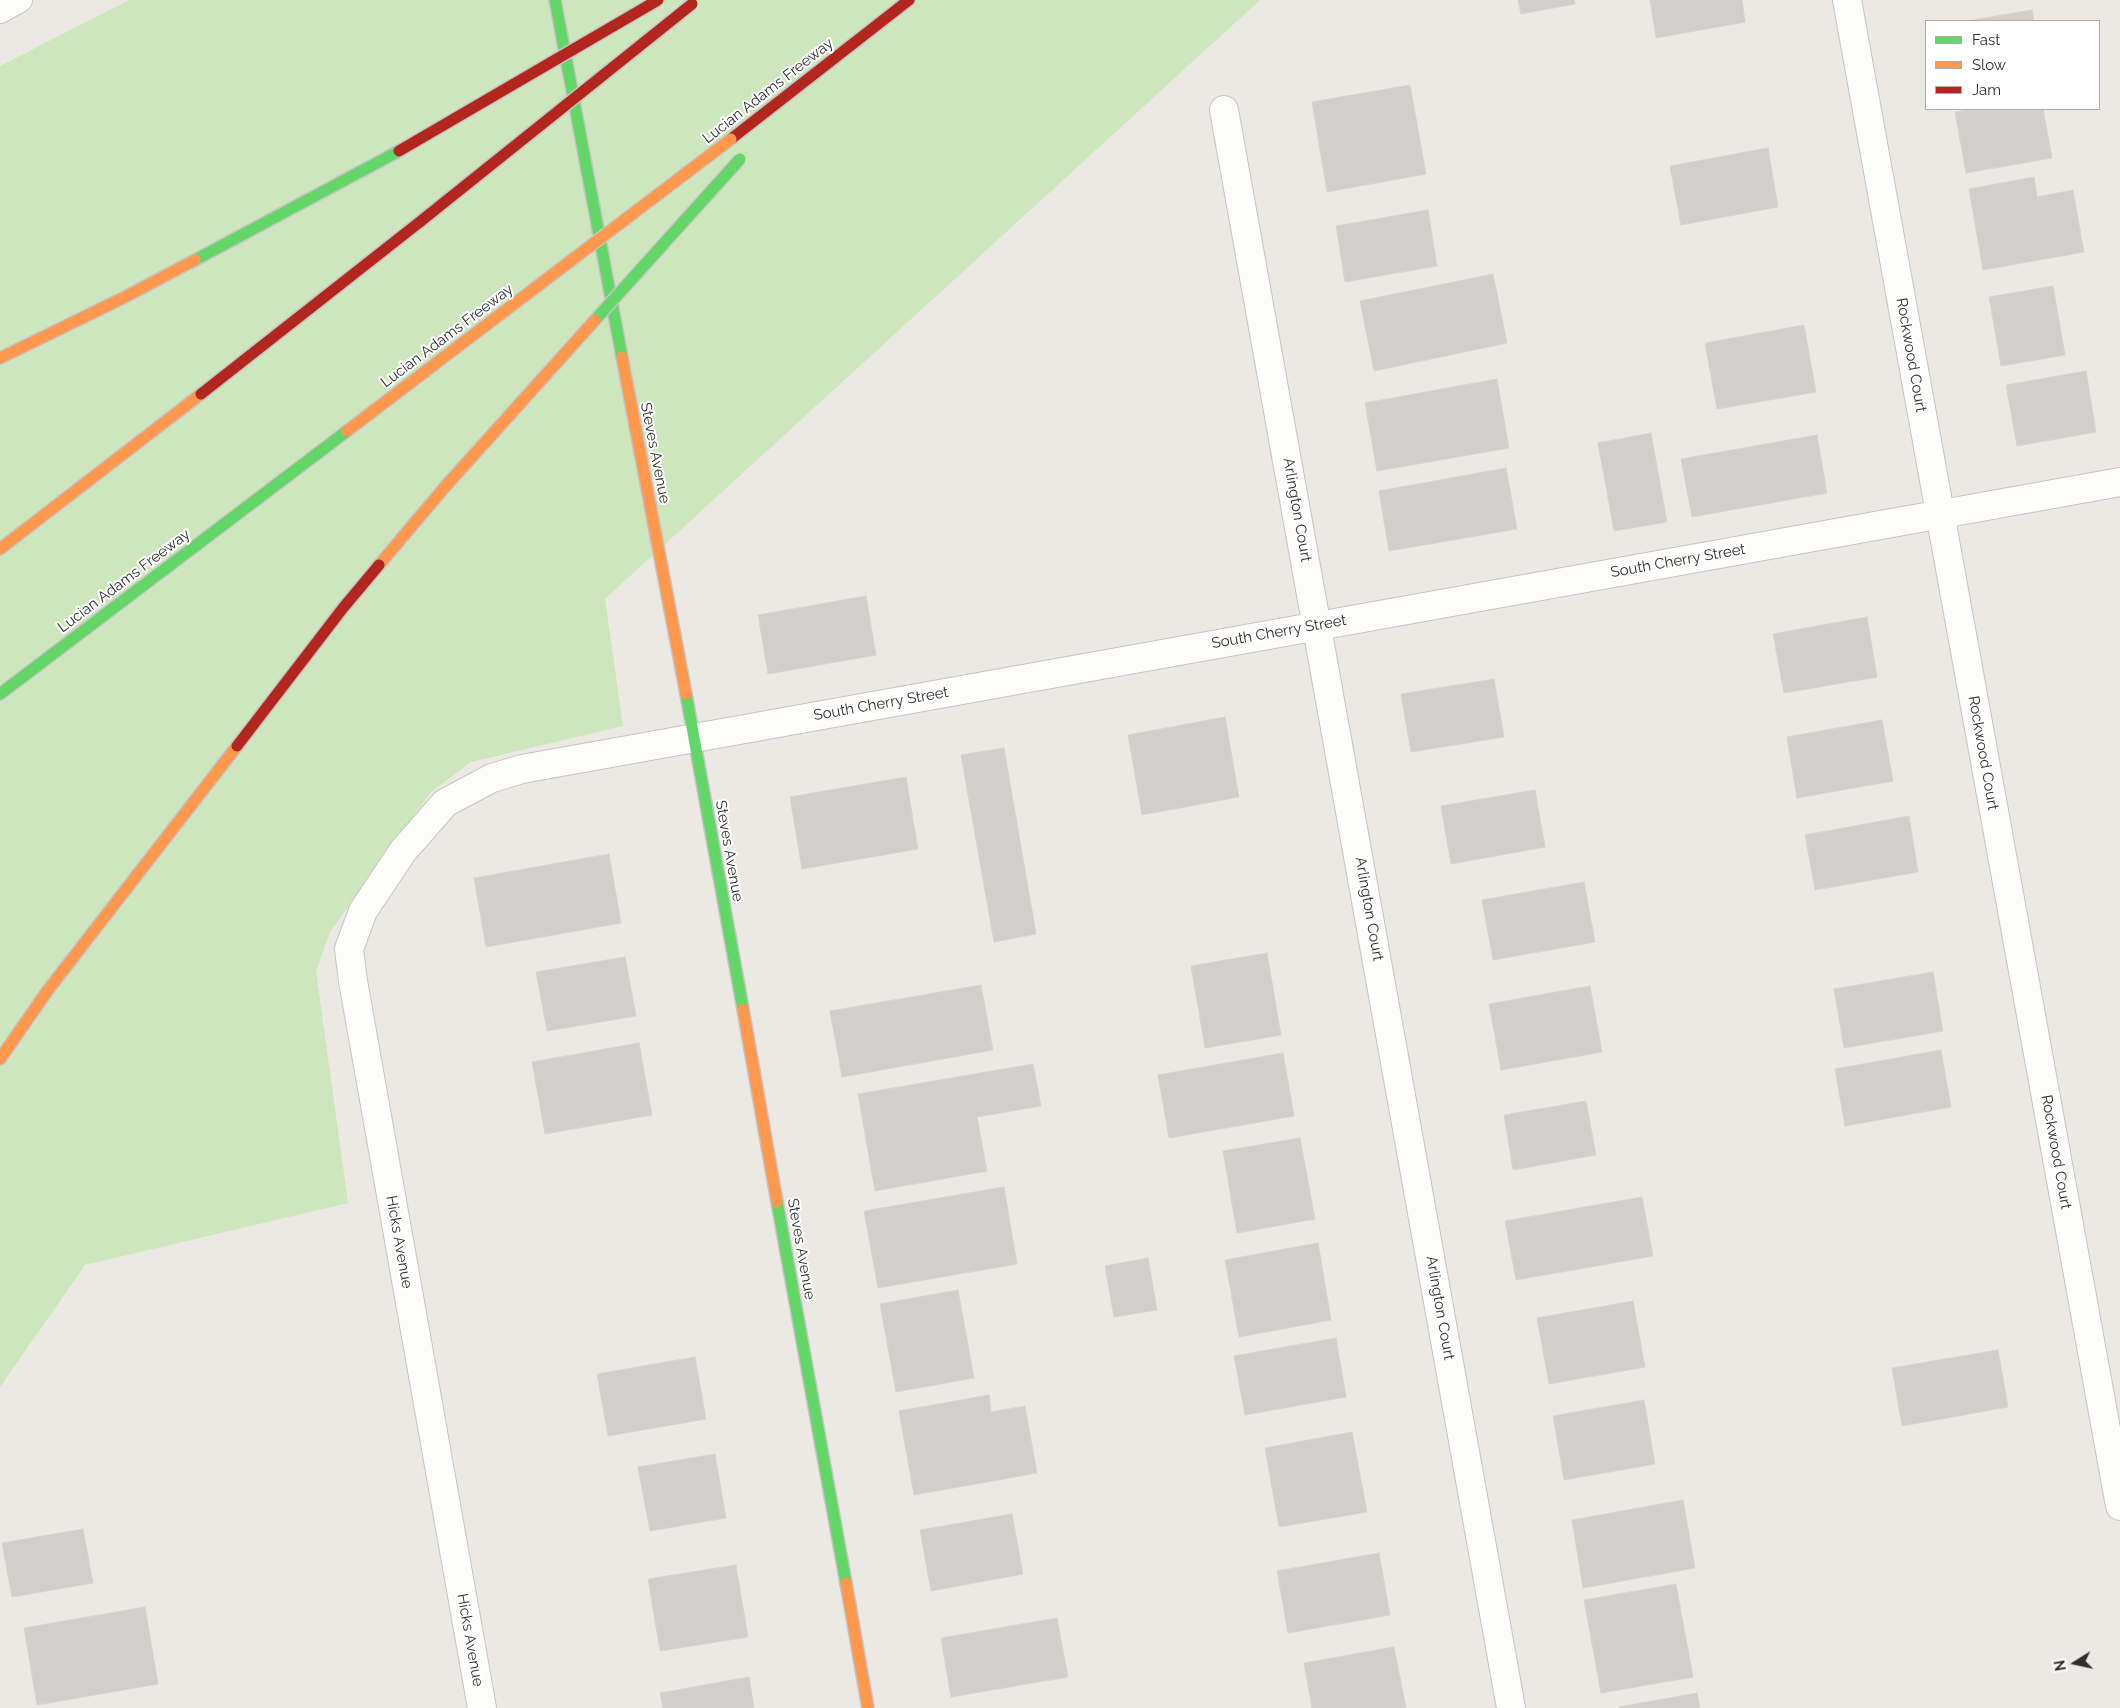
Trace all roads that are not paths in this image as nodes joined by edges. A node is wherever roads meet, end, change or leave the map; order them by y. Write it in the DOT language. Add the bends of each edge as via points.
graph roads {
  1 [pos="555,0"];
  2 [pos="658,0"];
  3 [pos="909,0"];
  4 [pos="1847,0"];
  5 [pos="695,2"];
  6 [pos="818,72"];
  7 [pos="1224,110"];
  8 [pos="772,123"];
  9 [pos="743,156"];
  10 [pos="0,358"];
  11 [pos="2120,482"];
  12 [pos="1940,515"];
  13 [pos="0,549"];
  14 [pos="1318,625"];
  15 [pos="0,694"];
  16 [pos="694,738"];
  17 [pos="445,803"];
  18 [pos="0,1059"];
  19 [pos="2120,1506"];
  20 [pos="482,1708"];
  21 [pos="868,1708"];
  22 [pos="1511,1708"];
  1 -- 16 [label="main road, Steves Avenue"];
  2 -- 10 [label="main road, bridge" via="398,151 123,298"];
  3 -- 6 [label="main road, Lucian Adams Freeway"];
  4 -- 12 [label="street, Rockwood Court"];
  5 -- 13 [label="main road, bridge" via="226,375"];
  6 -- 8 [label="main road"];
  6 -- 15 [label="main road, Lucian Adams Freeway, bridge"];
  7 -- 14 [label="street, Arlington Court"];
  9 -- 18 [label="main road, bridge" via="444,488 343,608 48,990"];
  11 -- 12 [label="street, South Cherry Street"];
  12 -- 14 [label="street, South Cherry Street"];
  12 -- 19 [label="street, Rockwood Court"];
  14 -- 16 [label="street, South Cherry Street"];
  14 -- 22 [label="street, Arlington Court"];
  16 -- 17 [label="street, South Cherry Street" via="522,769 492,778"];
  16 -- 21 [label="main road, Steves Avenue"];
  17 -- 20 [label="street, Hicks Avenue" via="402,851 363,911 349,949 352,981"];
}
